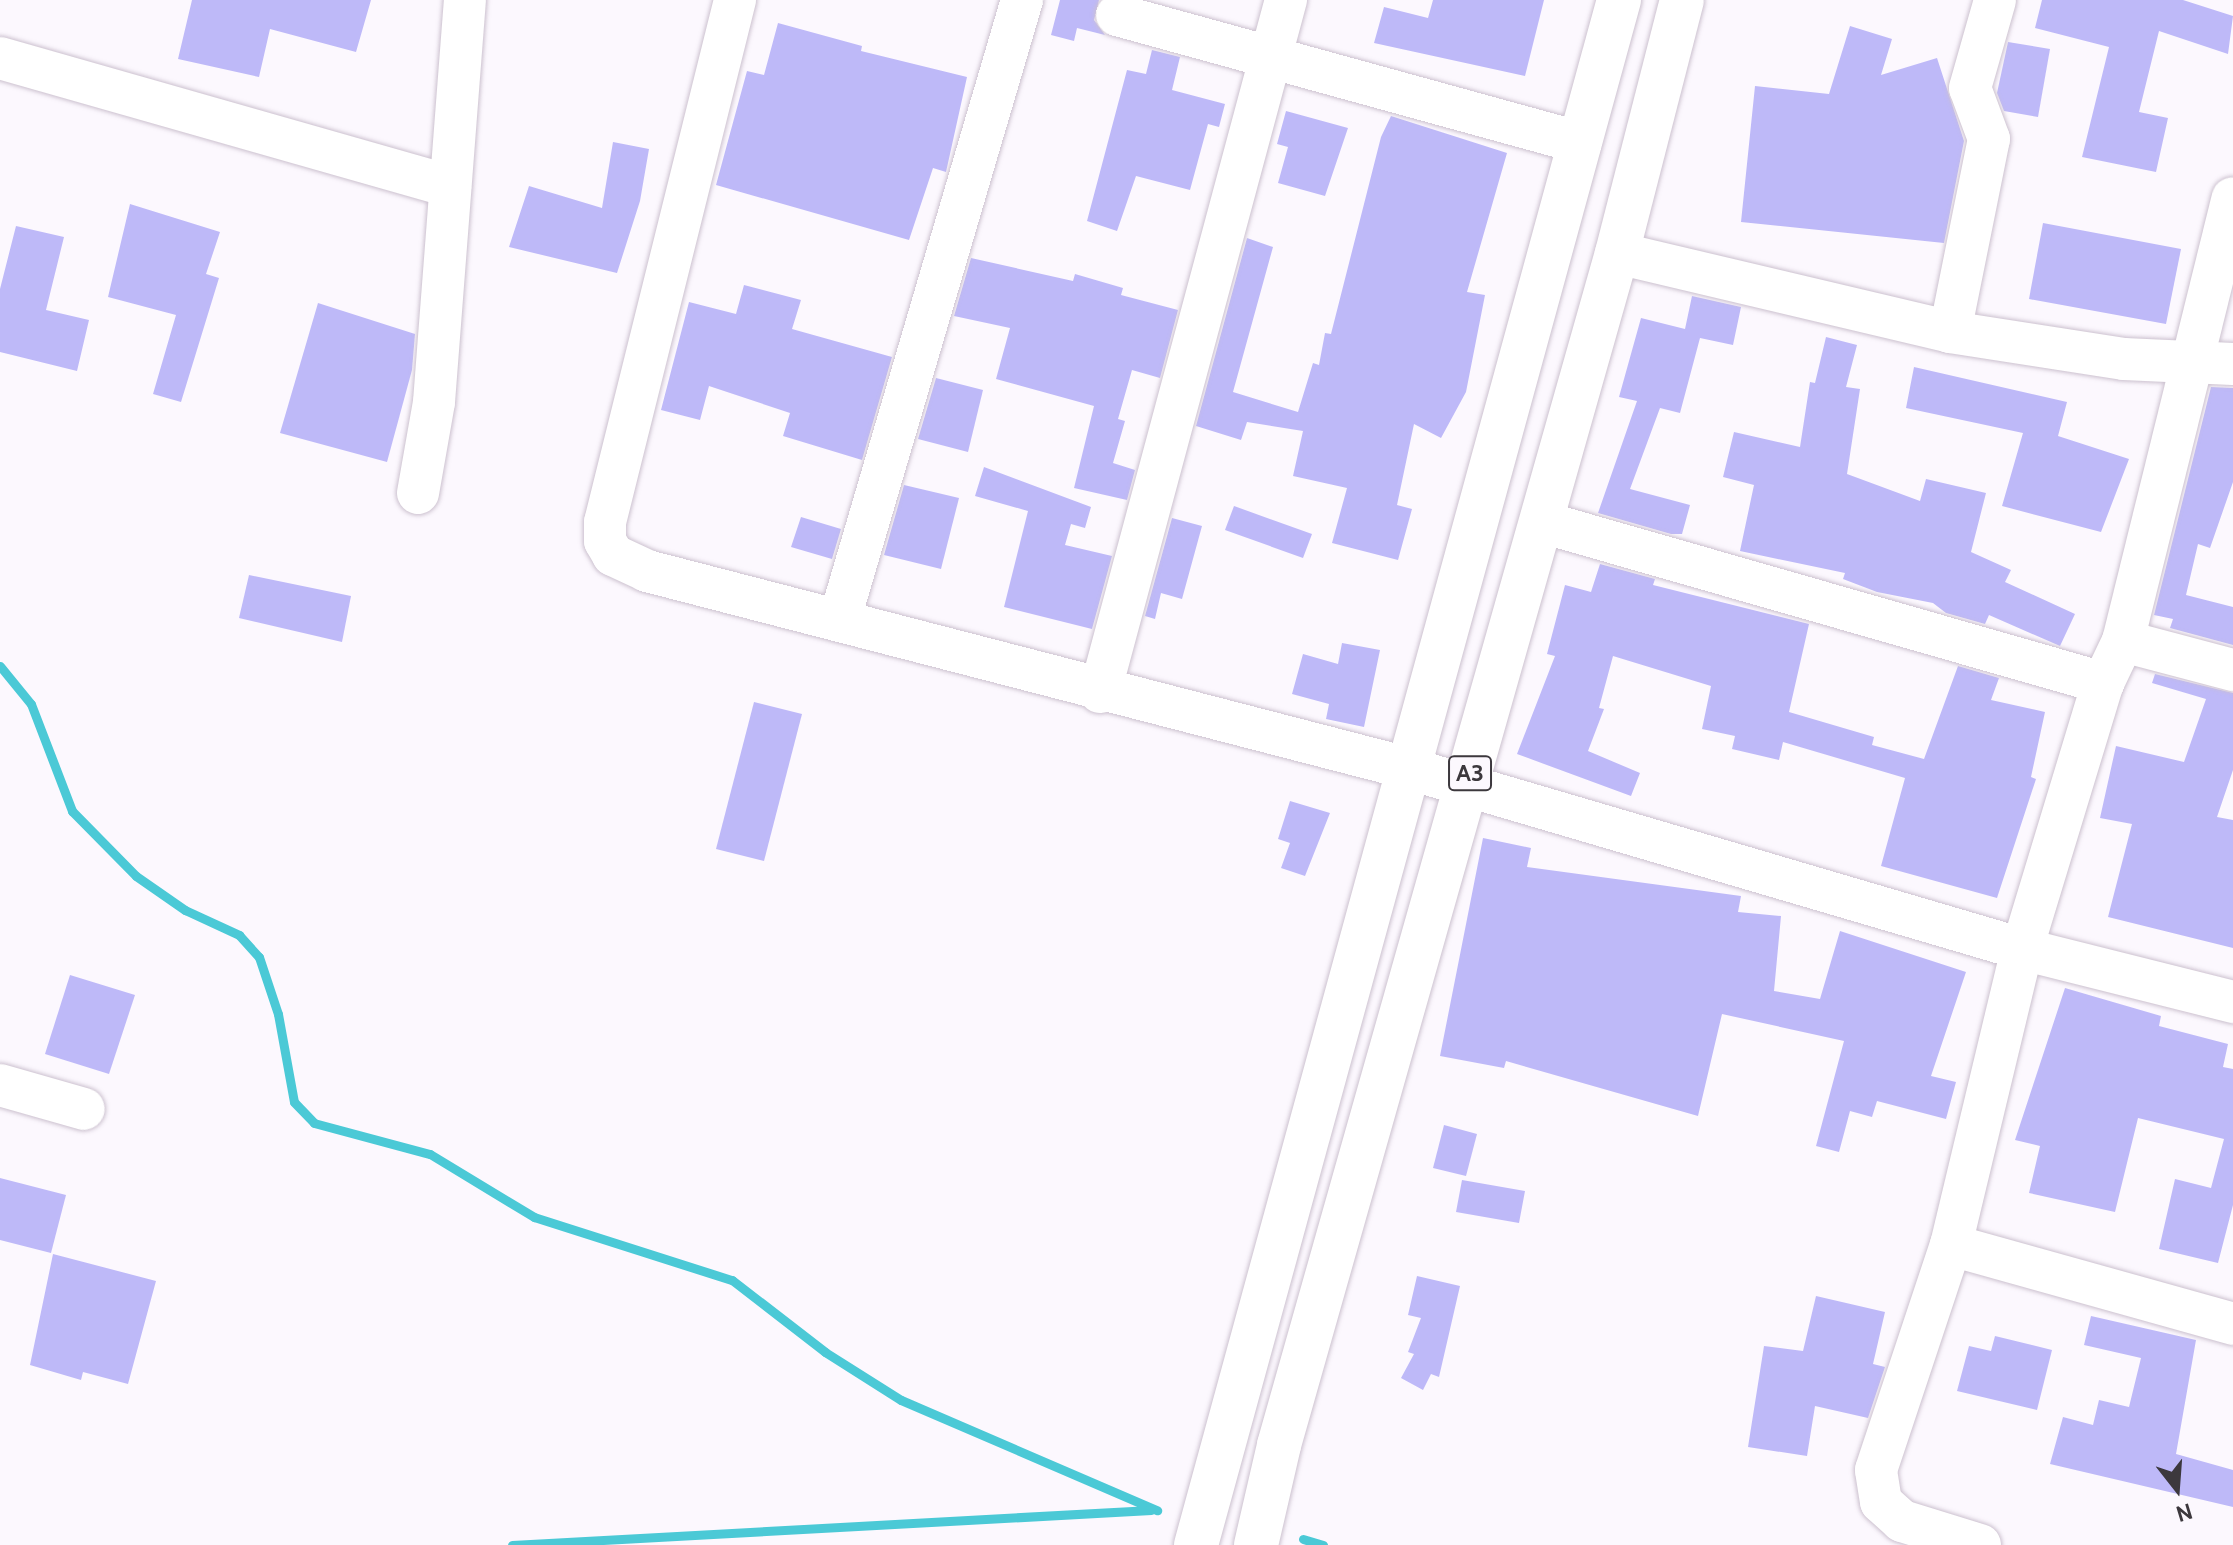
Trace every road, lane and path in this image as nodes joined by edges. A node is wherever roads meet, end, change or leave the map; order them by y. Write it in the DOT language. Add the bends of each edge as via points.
graph roads {
  1 [pos="465,0"];
  2 [pos="735,0"];
  3 [pos="1022,0"];
  4 [pos="1286,0"];
  5 [pos="1619,0"];
  6 [pos="1682,0"];
  7 [pos="1995,0"];
  8 [pos="1117,15"];
  9 [pos="0,58"];
  10 [pos="1271,59"];
  11 [pos="1581,143"];
  12 [pos="450,186"];
  13 [pos="2233,198"];
  14 [pos="1617,253"];
  15 [pos="1950,332"];
  16 [pos="2214,364"];
  17 [pos="418,493"];
  18 [pos="1542,522"];
  19 [pos="840,618"];
  20 [pos="2123,641"];
  21 [pos="2233,670"];
  22 [pos="2103,683"];
  23 [pos="1100,692"];
  24 [pos="1407,768"];
  25 [pos="1465,787"];
  26 [pos="2022,949"];
  27 [pos="2233,1002"];
  28 [pos="0,1085"];
  29 [pos="84,1109"];
  30 [pos="1951,1245"];
  31 [pos="2233,1324"];
  32 [pos="1196,1545"];
  33 [pos="1256,1545"];
  34 [pos="1980,1545"];
  1 -- 12 [label="street"];
  2 -- 19 [label="street" via="605,522 605,541 613,555 647,571"];
  3 -- 19 [label="street"];
  4 -- 10 [label="street"];
  5 -- 11 [label="highway, A3"];
  6 -- 14 [label="highway, A3"];
  7 -- 15 [label="street" via="1970,88 1989,139"];
  8 -- 10 [label="street"];
  9 -- 12 [label="street"];
  10 -- 11 [label="street"];
  10 -- 23 [label="street"];
  11 -- 24 [label="highway, A3"];
  12 -- 17 [label="street" via="434,402"];
  13 -- 16 [label="street"];
  14 -- 15 [label="street"];
  14 -- 18 [label="highway, A3"];
  15 -- 16 [label="street" via="2124,359"];
  16 -- 20 [label="street"];
  18 -- 22 [label="street"];
  18 -- 25 [label="highway, A3"];
  19 -- 23 [label="street"];
  20 -- 21 [label="street"];
  20 -- 22 [label="street"];
  22 -- 26 [label="street"];
  23 -- 24 [label="street"];
  24 -- 25 [label="street"];
  24 -- 32 [label="highway, A3"];
  25 -- 26 [label="street"];
  25 -- 33 [label="highway, A3" via="1279,1445"];
  26 -- 27 [label="street"];
  26 -- 30 [label="street"];
  28 -- 29 [label="street"];
  30 -- 31 [label="street"];
  30 -- 34 [label="street" via="1876,1470 1881,1502 1902,1521"];
}
